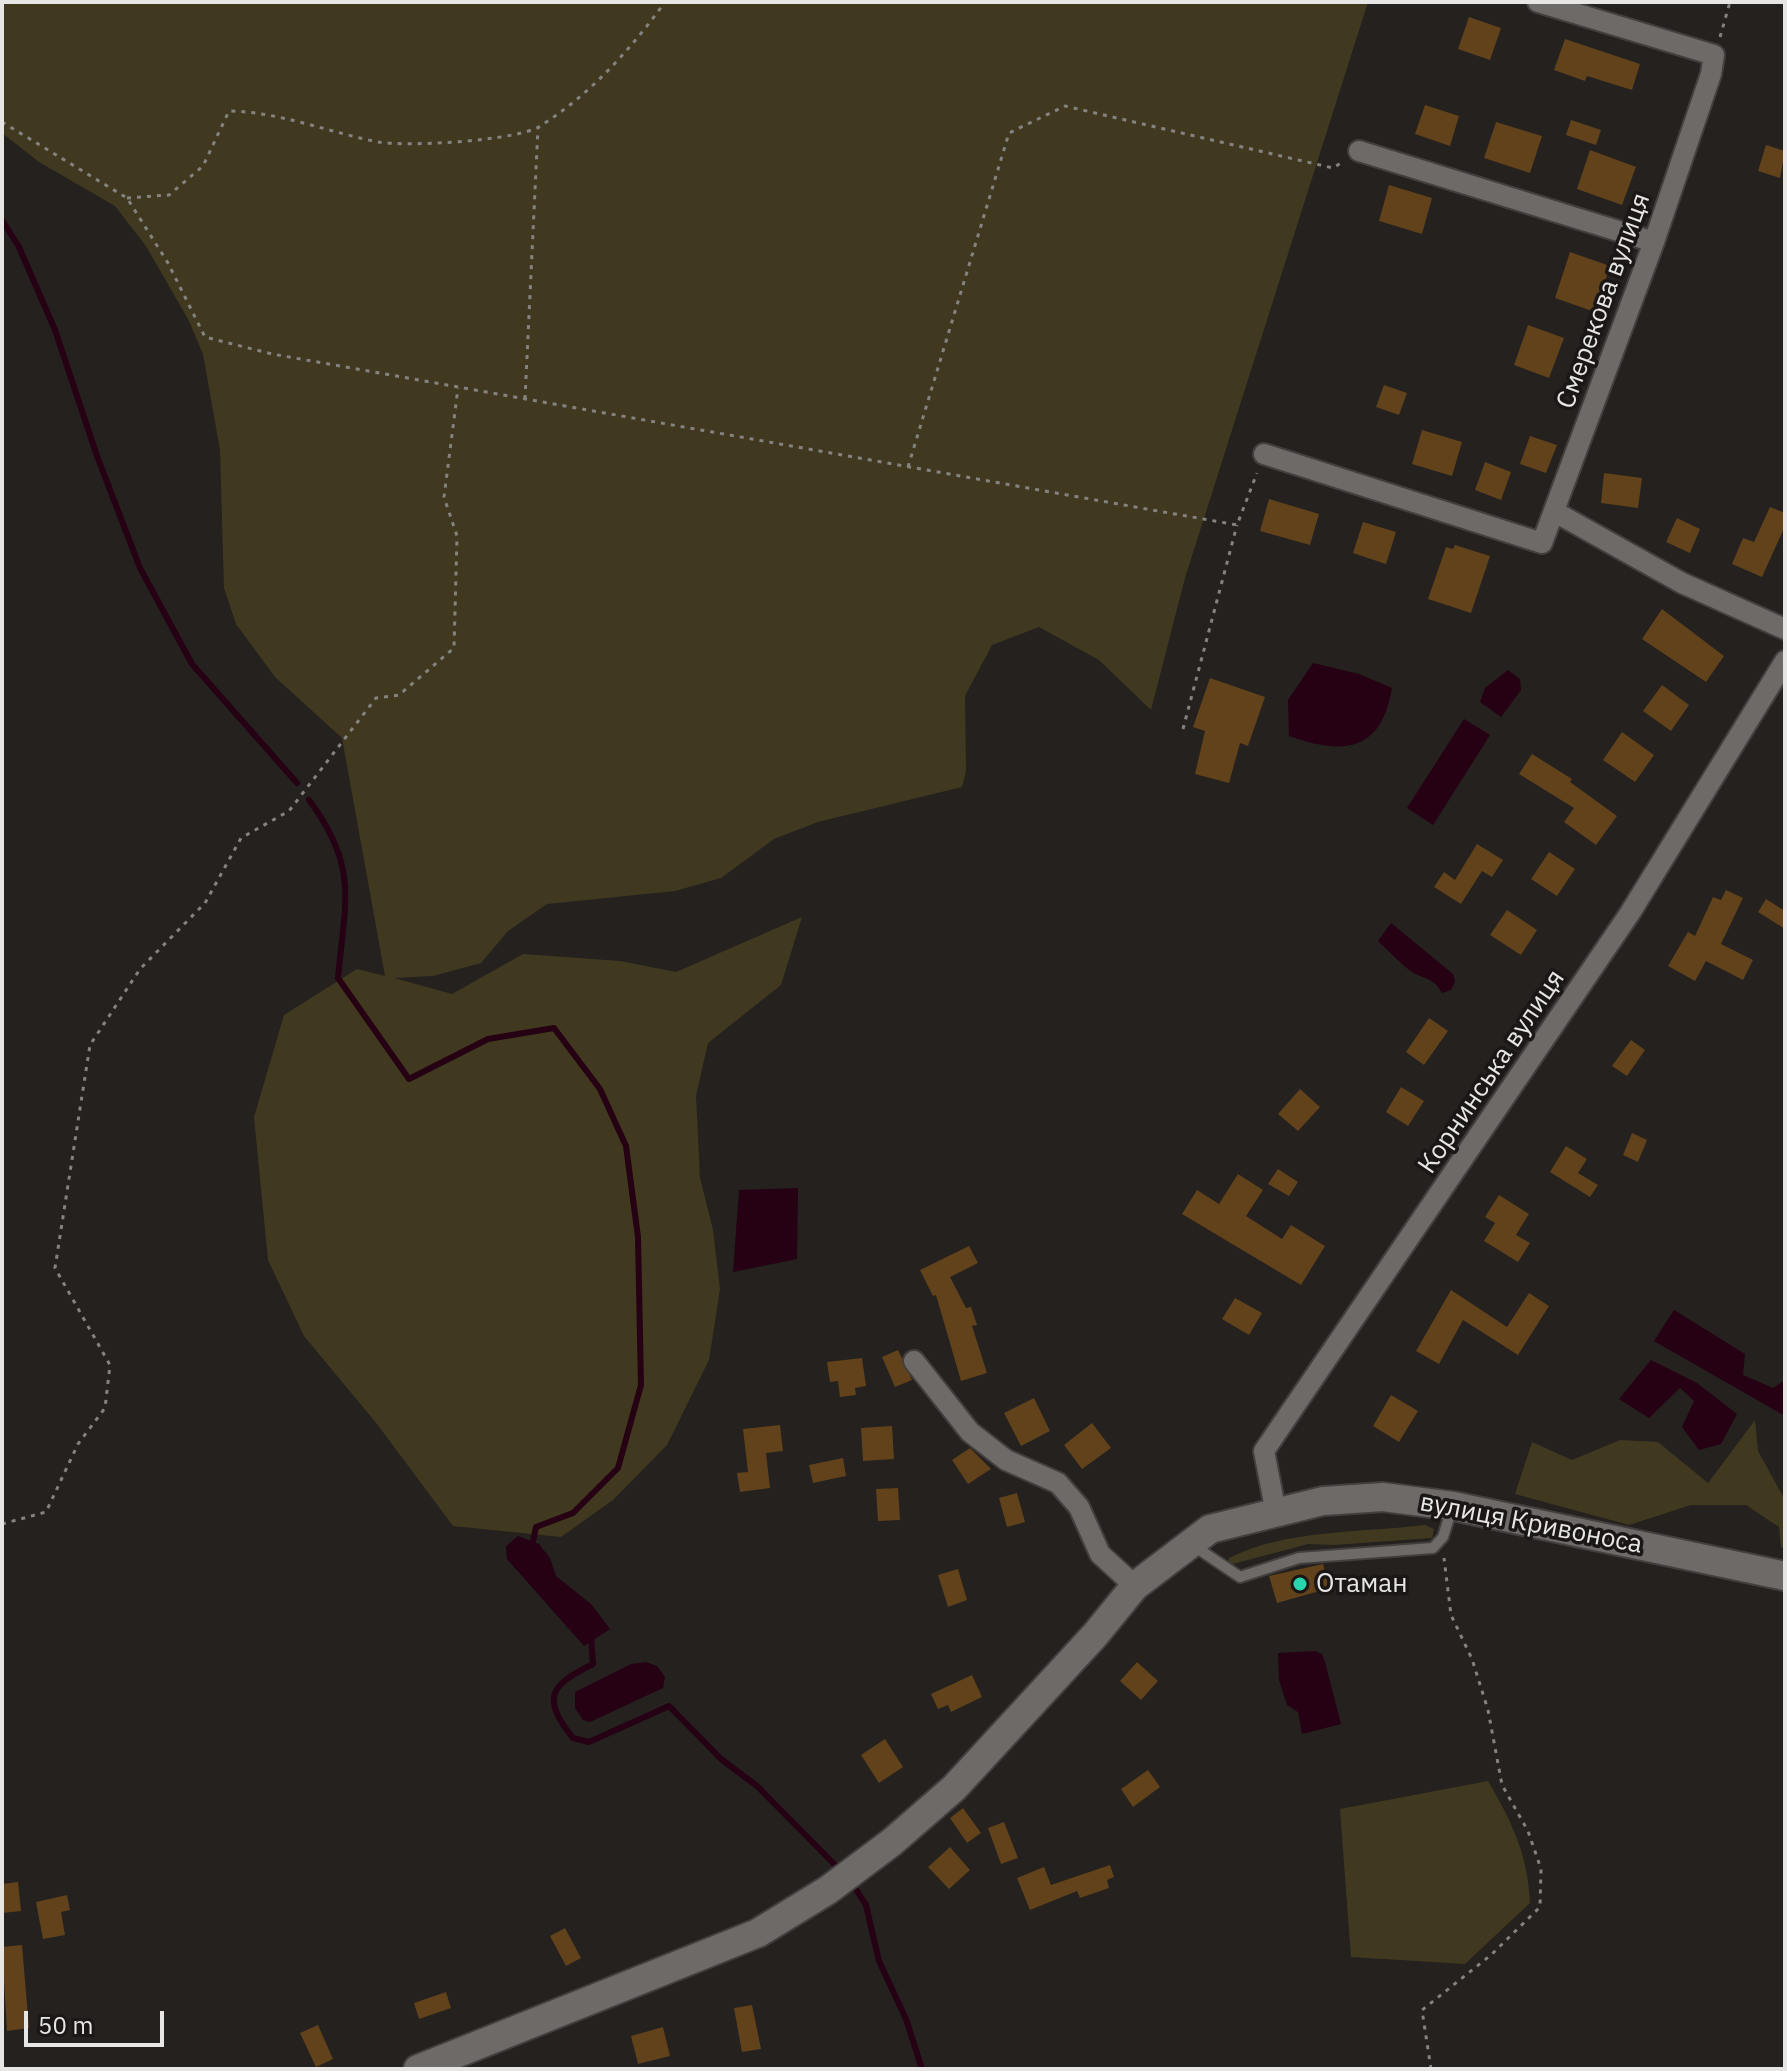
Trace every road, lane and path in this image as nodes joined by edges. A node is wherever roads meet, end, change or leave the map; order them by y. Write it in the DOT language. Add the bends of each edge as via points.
graph roads {
  1 [pos="665,2"];
  2 [pos="1538,2"];
  3 [pos="1730,2"];
  4 [pos="1712,64"];
  5 [pos="2,122"];
  6 [pos="538,128"];
  7 [pos="1359,151"];
  8 [pos="127,198"];
  9 [pos="1654,242"];
  10 [pos="458,387"];
  11 [pos="525,399"];
  12 [pos="1264,454"];
  13 [pos="908,467"];
  14 [pos="1555,512"];
  15 [pos="1237,525"];
  16 [pos="1785,629"];
  17 [pos="1785,661"];
  18 [pos="1183,729"];
  19 [pos="914,1361"];
  20 [pos="1453,1506"];
  21 [pos="1276,1513"];
  22 [pos="2,1524"];
  23 [pos="1190,1544"];
  24 [pos="1433,1548"];
  25 [pos="1785,1576"];
  26 [pos="1135,1586"];
  27 [pos="418,2069"];
  28 [pos="1431,2069"];
  1 -- 6 [label="path" via="612,67"];
  2 -- 4 [label="street"];
  3 -- 4 [label="path"];
  4 -- 9 [label="street, Смерекова вулиця"];
  5 -- 8 [label="path"];
  6 -- 8 [label="path" via="453,144 381,143 253,111 229,111 203,166 169,195"];
  6 -- 11 [label="path"];
  7 -- 9 [label="street"];
  7 -- 13 [label="path" via="1333,168 1065,106 1009,133"];
  8 -- 10 [label="path" via="205,337"];
  9 -- 14 [label="street, Смерекова вулиця"];
  10 -- 11 [label="path"];
  10 -- 22 [label="path" via="444,497 457,536 454,648 399,695 376,698 289,811 241,838 205,903 140,969 90,1045 55,1268 110,1365 105,1408 78,1444 46,1512"];
  11 -- 13 [label="path"];
  12 -- 14 [label="street, Смерекова вулиця" via="1542,543"];
  12 -- 15 [label="path"];
  13 -- 15 [label="path"];
  14 -- 16 [label="street" via="1682,583"];
  15 -- 18 [label="path"];
  17 -- 21 [label="street, Корнинська вулиця" via="1630,913 1264,1451"];
  19 -- 26 [label="street" via="970,1432 1006,1460 1058,1483 1079,1507 1100,1554"];
  20 -- 21 [label="main road, вулиця Кривоноса" via="1383,1497 1323,1501"];
  20 -- 24 [label="lane" via="1443,1537"];
  20 -- 25 [label="main road, вулиця Кривоноса"];
  21 -- 23 [label="main road, вулиця Кривоноса" via="1210,1529"];
  23 -- 24 [label="lane" via="1240,1577 1299,1558"];
  23 -- 26 [label="main road, вулиця Кривоноса"];
  24 -- 28 [label="path" via="1447,1560 1451,1615 1488,1710 1502,1785 1528,1831 1541,1869 1540,1907 1422,2010"];
  26 -- 27 [label="main road, вулиця Кривоноса" via="954,1788 828,1890 758,1933"];
}
